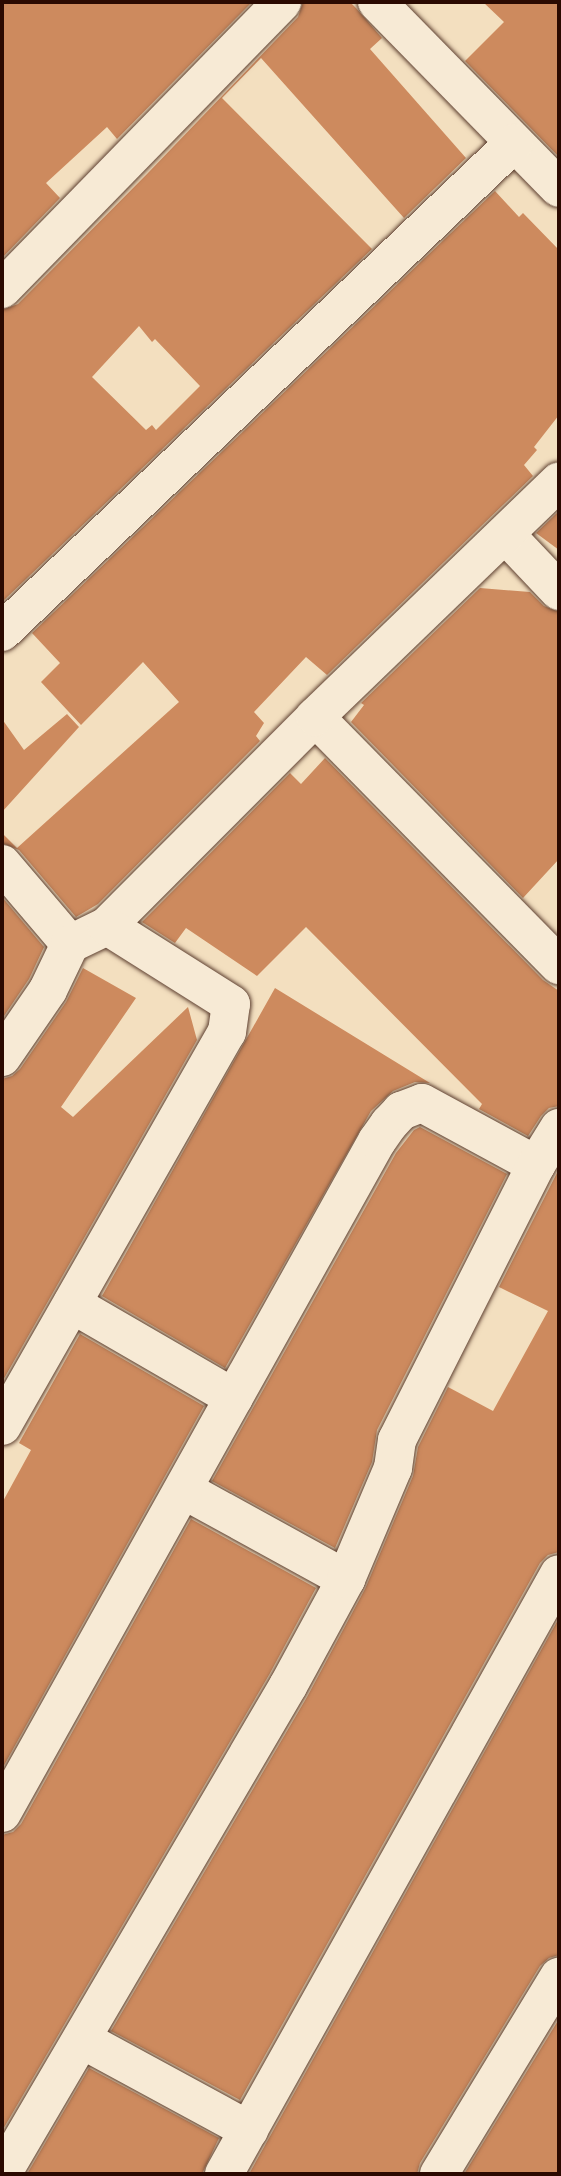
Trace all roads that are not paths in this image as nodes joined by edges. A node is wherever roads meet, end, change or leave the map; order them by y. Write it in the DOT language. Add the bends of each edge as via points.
graph roads {
  1 [pos="282,2"];
  2 [pos="377,2"];
  3 [pos="514,143"];
  4 [pos="559,188"];
  5 [pos="2,289"];
  6 [pos="559,481"];
  7 [pos="506,535"];
  8 [pos="559,591"];
  9 [pos="2,632"];
  10 [pos="315,717"];
  11 [pos="2,864"];
  12 [pos="107,926"];
  13 [pos="70,944"];
  14 [pos="559,965"];
  15 [pos="2,1057"];
  16 [pos="559,1128"];
  17 [pos="536,1165"];
  18 [pos="72,1304"];
  19 [pos="234,1398"];
  20 [pos="5,1413"];
  21 [pos="184,1490"];
  22 [pos="346,1579"];
  23 [pos="557,1585"];
  24 [pos="2,1813"];
  25 [pos="559,1977"];
  26 [pos="83,2040"];
  27 [pos="249,2130"];
  28 [pos="2,2174"];
  29 [pos="224,2174"];
  30 [pos="439,2174"];
  1 -- 5 [label="street"];
  2 -- 3 [label="street"];
  3 -- 4 [label="street"];
  3 -- 9 [label="street"];
  6 -- 7 [label="street"];
  7 -- 8 [label="street"];
  7 -- 10 [label="street"];
  10 -- 12 [label="street"];
  10 -- 14 [label="street"];
  11 -- 13 [label="street"];
  12 -- 13 [label="street"];
  12 -- 18 [label="street" via="230,1004 223,1042"];
  13 -- 15 [label="street" via="48,990"];
  16 -- 17 [label="street"];
  17 -- 19 [label="street" via="422,1103 401,1111 377,1141"];
  17 -- 22 [label="street" via="397,1440 393,1468"];
  18 -- 19 [label="street"];
  18 -- 20 [label="street"];
  19 -- 21 [label="street"];
  21 -- 22 [label="street"];
  21 -- 24 [label="street"];
  22 -- 26 [label="street"];
  23 -- 27 [label="street"];
  25 -- 30 [label="street"];
  26 -- 27 [label="street"];
  26 -- 28 [label="street"];
  27 -- 29 [label="street"];
}
